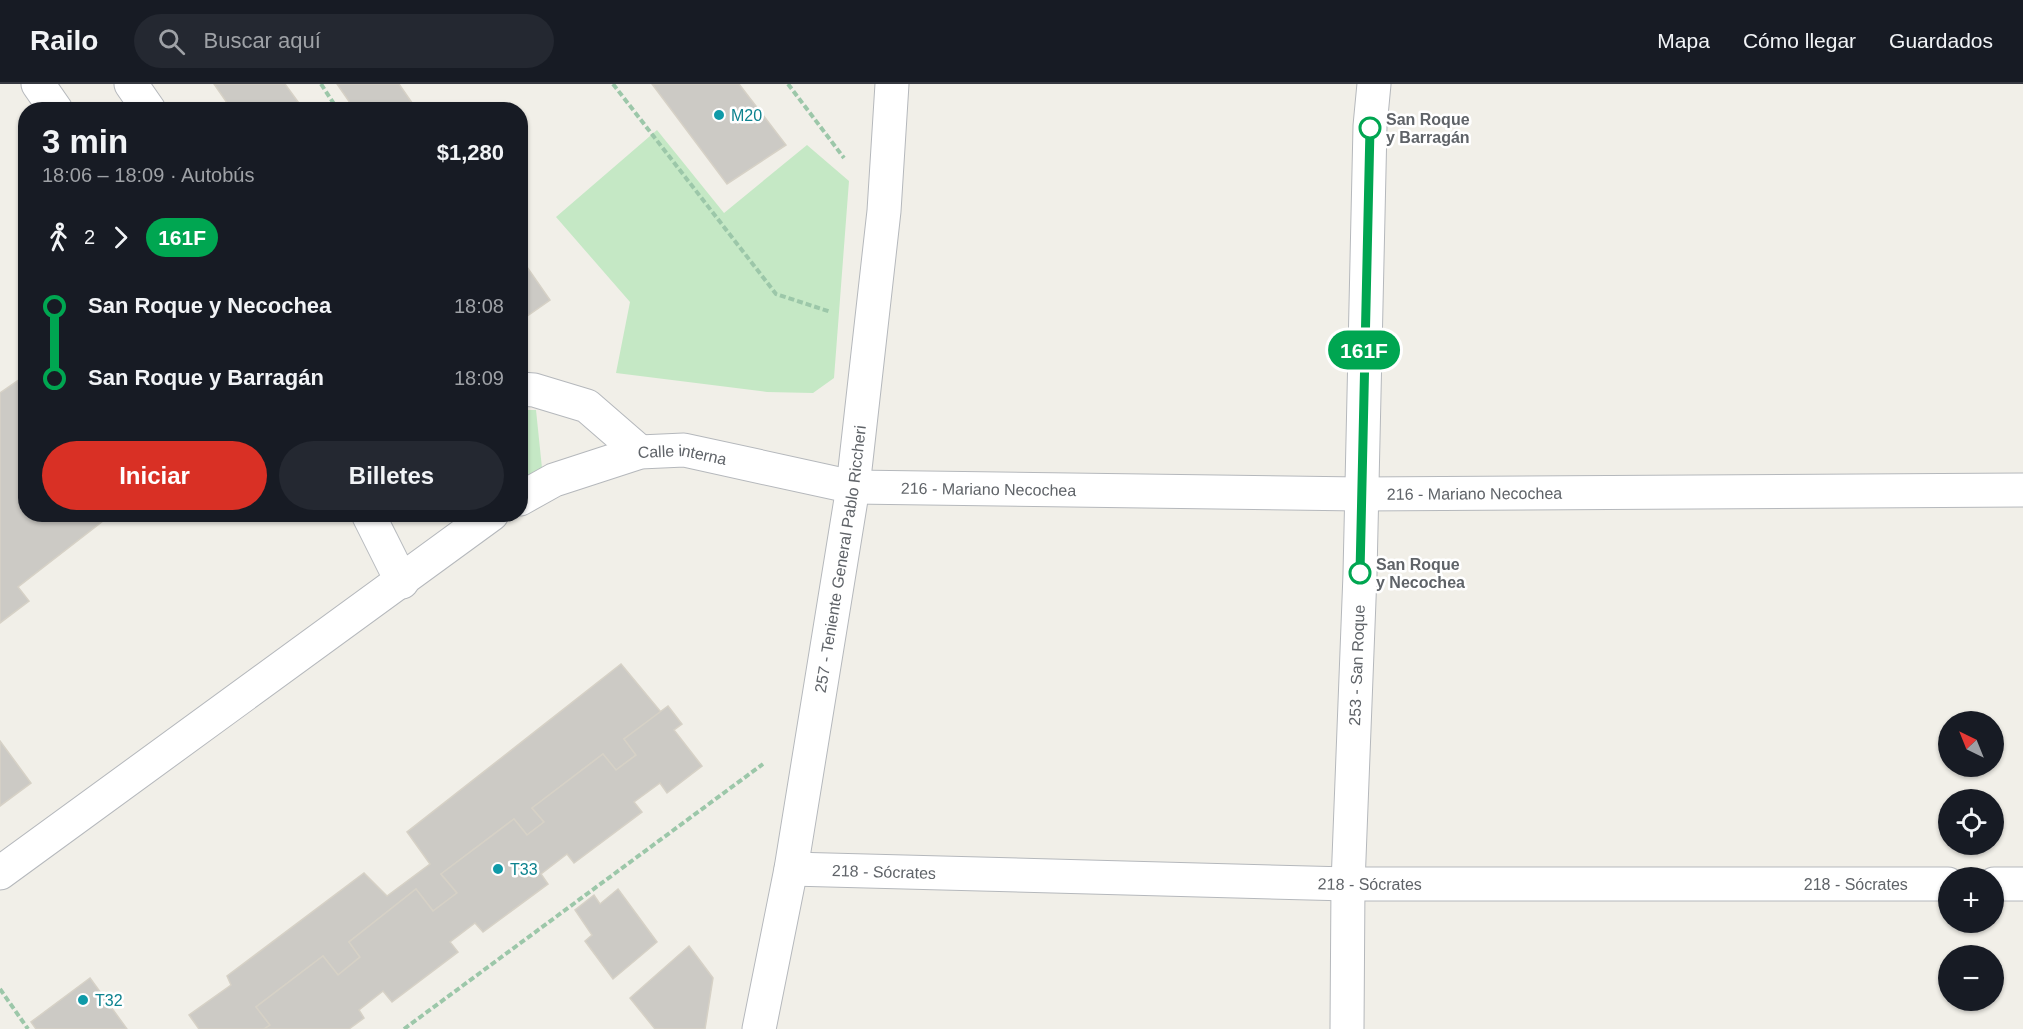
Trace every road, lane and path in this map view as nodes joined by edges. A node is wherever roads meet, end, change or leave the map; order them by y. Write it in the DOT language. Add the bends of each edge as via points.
graph roads {
  1 [pos="38,84"];
  2 [pos="130,84"];
  3 [pos="321,84"];
  4 [pos="614,84"];
  5 [pos="788,84"];
  6 [pos="892,84"];
  7 [pos="1374,84"];
  8 [pos="50,102"];
  9 [pos="143,102"];
  10 [pos="333,102"];
  11 [pos="884,211"];
  12 [pos="872,325"];
  13 [pos="528,390"];
  14 [pos="640,452"];
  15 [pos="852,487"];
  16 [pos="2023,490"];
  17 [pos="1360,494"];
  18 [pos="528,495"];
  19 [pos="372,522"];
  20 [pos="481,522"];
  21 [pos="402,582"];
  22 [pos="812,728"];
  23 [pos="791,868"];
  24 [pos="0,873"];
  25 [pos="1348,884"];
  26 [pos="1938,884"];
  27 [pos="2004,884"];
  28 [pos="2023,884"];
  29 [pos="0,989"];
  30 [pos="28,1029"];
  31 [pos="404,1029"];
  32 [pos="759,1029"];
  33 [pos="1347,1029"];
  1 -- 8 [label="street"];
  2 -- 9 [label="street"];
  3 -- 10 [label="path"];
  4 -- 12 [label="path" via="776,294"];
  5 -- 11 [label="path"];
  6 -- 11 [label="street, 257 - Teniente General Pablo Riccheri"];
  7 -- 17 [label="street, 253 - San Roque"];
  11 -- 12 [label="street, 257 - Teniente General Pablo Riccheri"];
  12 -- 15 [label="street, 257 - Teniente General Pablo Riccheri"];
  13 -- 14 [label="street" via="587,406"];
  14 -- 15 [label="street, Calle interna" via="684,450"];
  14 -- 18 [label="street, Calle interna" via="554,480"];
  15 -- 17 [label="street, 216 - Mariano Necochea"];
  15 -- 22 [label="street, 257 - Teniente General Pablo Riccheri"];
  16 -- 17 [label="street, 216 - Mariano Necochea"];
  17 -- 25 [label="street, 253 - San Roque"];
  19 -- 21 [label="street"];
  20 -- 21 [label="street"];
  21 -- 24 [label="street"];
  22 -- 23 [label="street, 257 - Teniente General Pablo Riccheri"];
  22 -- 31 [label="path"];
  23 -- 25 [label="street, 218 - Sócrates"];
  23 -- 32 [label="street, 257 - Teniente General Pablo Riccheri"];
  25 -- 26 [label="street, 218 - Sócrates"];
  25 -- 33 [label="street, 253 - San Roque"];
  27 -- 28 [label="street"];
  29 -- 30 [label="path"];
}
